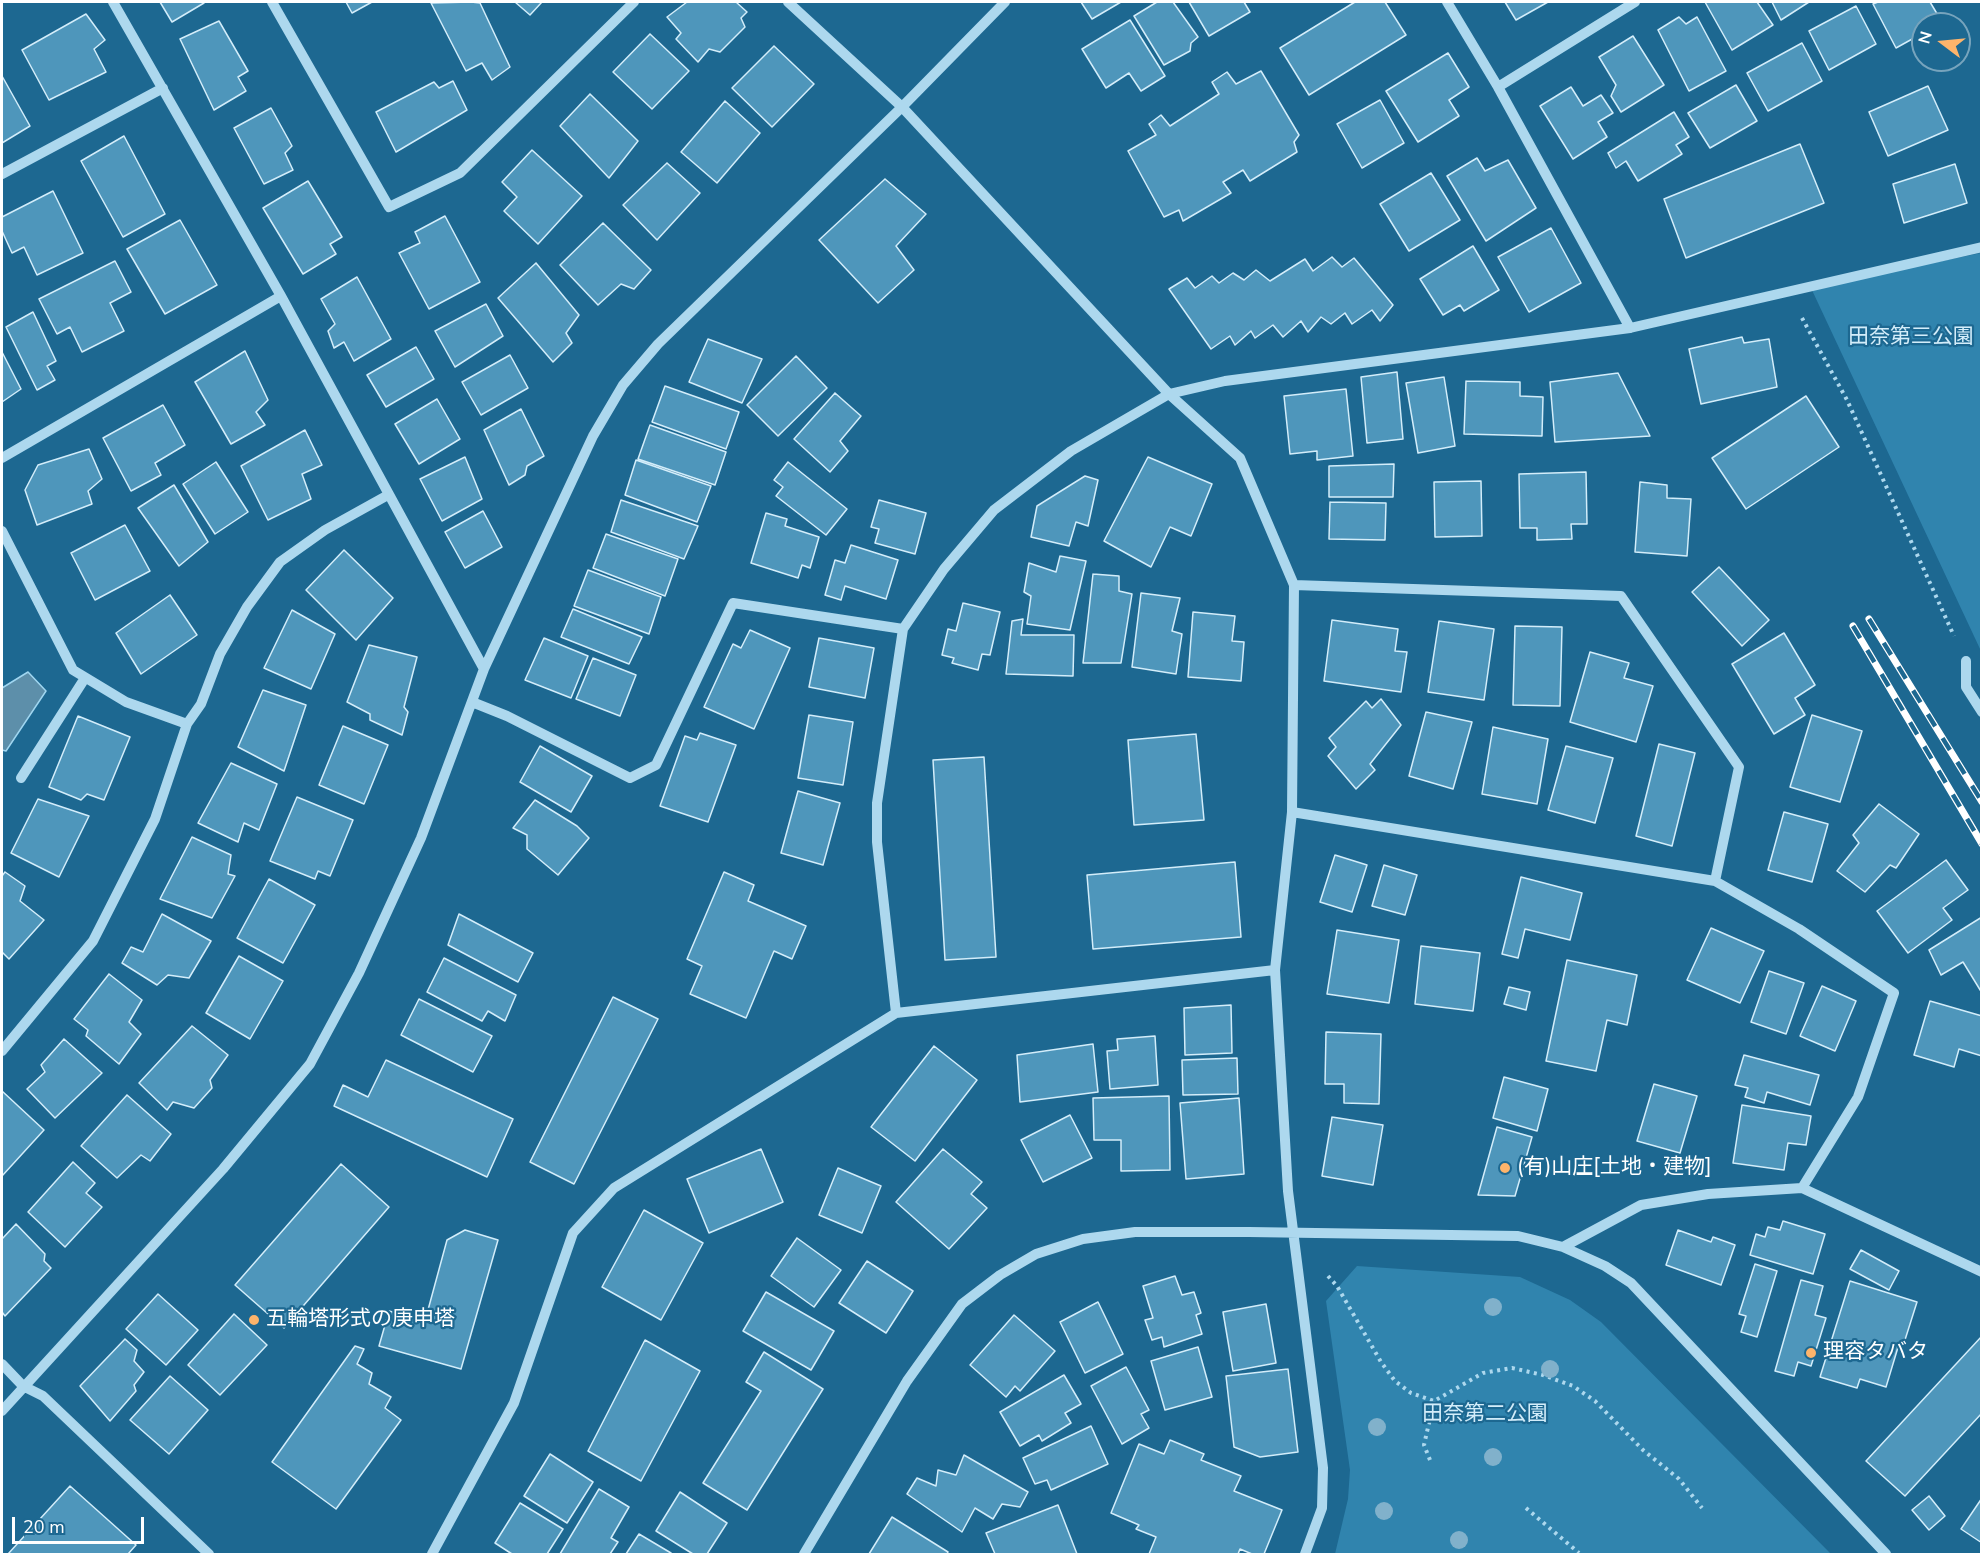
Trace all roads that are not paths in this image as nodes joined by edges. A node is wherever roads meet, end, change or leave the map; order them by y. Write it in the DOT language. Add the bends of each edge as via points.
graph roads {
  1 [pos="112,2"];
  2 [pos="272,2"];
  3 [pos="634,2"];
  4 [pos="789,2"];
  5 [pos="1005,2"];
  6 [pos="1447,2"];
  7 [pos="1635,2"];
  8 [pos="1498,87"];
  9 [pos="163,88"];
  10 [pos="902,107"];
  11 [pos="2,174"];
  12 [pos="1982,247"];
  13 [pos="281,296"];
  14 [pos="1630,328"];
  15 [pos="1169,394"];
  16 [pos="2,458"];
  17 [pos="388,495"];
  18 [pos="2,531"];
  19 [pos="1294,585"];
  20 [pos="903,629"];
  21 [pos="1966,661"];
  22 [pos="484,669"];
  23 [pos="85,678"];
  24 [pos="472,702"];
  25 [pos="1982,712"];
  26 [pos="187,723"];
  27 [pos="21,778"];
  28 [pos="1292,812"];
  29 [pos="1715,881"];
  30 [pos="1275,970"];
  31 [pos="896,1013"];
  32 [pos="2,1050"];
  33 [pos="1802,1188"];
  34 [pos="1292,1233"];
  35 [pos="1563,1247"];
  36 [pos="1982,1272"];
  37 [pos="2,1364"];
  38 [pos="23,1386"];
  39 [pos="2,1411"];
  40 [pos="209,1554"];
  41 [pos="432,1554"];
  42 [pos="804,1554"];
  43 [pos="1305,1554"];
  44 [pos="1886,1554"];
  1 -- 9 [label="street"];
  2 -- 3 [label="street" via="389,207 460,173"];
  4 -- 10 [label="street"];
  5 -- 10 [label="street"];
  6 -- 8 [label="street"];
  7 -- 8 [label="street"];
  8 -- 14 [label="street"];
  9 -- 11 [label="street"];
  9 -- 13 [label="street"];
  10 -- 15 [label="street"];
  10 -- 22 [label="street" via="658,344 623,385 593,435"];
  12 -- 14 [label="street"];
  13 -- 16 [label="street"];
  13 -- 17 [label="street"];
  14 -- 15 [label="street" via="1225,381"];
  15 -- 19 [label="street" via="1240,458"];
  15 -- 20 [label="street" via="1071,451 994,510 944,569"];
  17 -- 22 [label="street"];
  17 -- 26 [label="street" via="325,530 280,562 220,654 201,704"];
  18 -- 23 [label="street" via="73,670"];
  19 -- 28 [label="street"];
  19 -- 29 [label="street" via="1621,596 1739,767"];
  20 -- 24 [label="street" via="733,603 656,765 630,778"];
  20 -- 31 [label="street" via="877,803"];
  21 -- 25 [label="street" via="1966,687"];
  22 -- 24 [label="street"];
  23 -- 26 [label="street" via="126,702"];
  23 -- 27 [label="street"];
  24 -- 38 [label="street" via="421,838 359,973 310,1064 223,1169"];
  26 -- 32 [label="street" via="155,819 93,941"];
  28 -- 29 [label="street"];
  28 -- 30 [label="street"];
  29 -- 33 [label="street" via="1799,929 1894,993 1858,1096"];
  30 -- 31 [label="street"];
  30 -- 34 [label="street"];
  31 -- 41 [label="street" via="614,1188 573,1233 514,1403"];
  33 -- 35 [label="street" via="1708,1194 1641,1205"];
  33 -- 36 [label="street"];
  34 -- 35 [label="street" via="1500,1234"];
  34 -- 42 [label="street" via="1135,1232 1083,1239 1036,1254 1000,1275 962,1304 907,1381"];
  34 -- 43 [label="street" via="1323,1468 1322,1508"];
  35 -- 44 [label="street" via="1631,1283"];
  37 -- 38 [label="street"];
  38 -- 39 [label="street"];
  38 -- 40 [label="street" via="43,1396"];
}
